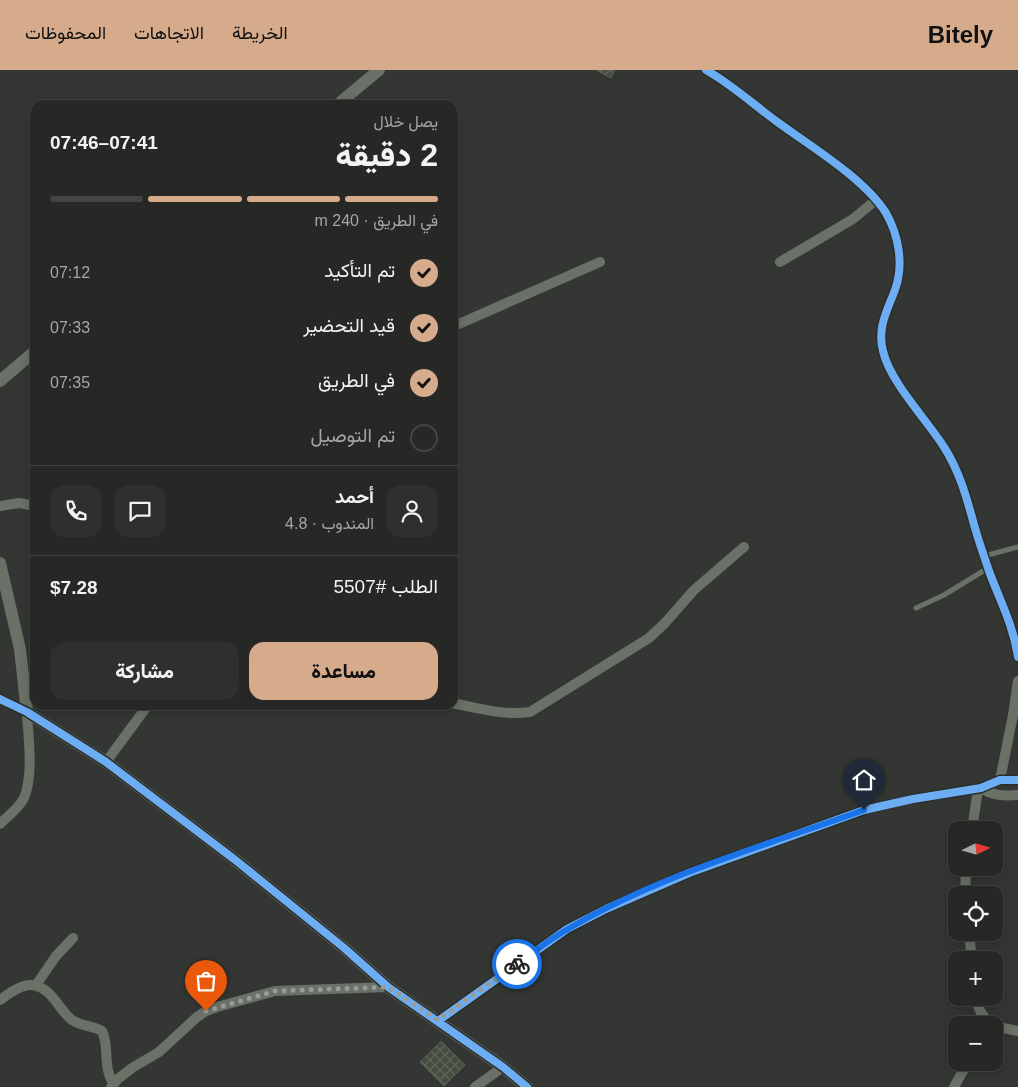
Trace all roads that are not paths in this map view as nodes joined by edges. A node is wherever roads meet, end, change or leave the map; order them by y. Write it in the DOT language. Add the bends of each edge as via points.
graph roads {
  1 [pos="379,70"];
  2 [pos="706,70"];
  3 [pos="342,100"];
  4 [pos="876,200"];
  5 [pos="600,262"];
  6 [pos="780,262"];
  7 [pos="458,324"];
  8 [pos="30,355"];
  9 [pos="0,381"];
  10 [pos="30,505"];
  11 [pos="0,506"];
  12 [pos="744,547"];
  13 [pos="1018,547"];
  14 [pos="984,556"];
  15 [pos="0,563"];
  16 [pos="988,568"];
  17 [pos="916,608"];
  18 [pos="1018,656"];
  19 [pos="1018,681"];
  20 [pos="0,699"];
  21 [pos="458,704"];
  22 [pos="144,710"];
  23 [pos="26,712"];
  24 [pos="106,762"];
  25 [pos="1000,780"];
  26 [pos="1018,780"];
  27 [pos="980,788"];
  28 [pos="1018,795"];
  29 [pos="974,821"];
  30 [pos="0,824"];
  31 [pos="73,938"];
  32 [pos="36,985"];
  33 [pos="388,987"];
  34 [pos="0,1000"];
  35 [pos="438,1020"];
  36 [pos="1003,1028"];
  37 [pos="1018,1031"];
  38 [pos="503,1067"];
  39 [pos="963,1071"];
  40 [pos="112,1085"];
  41 [pos="475,1087"];
  42 [pos="526,1087"];
  43 [pos="954,1087"];
  1 -- 3 [label="street"];
  2 -- 4 [label="street" via="844,171"];
  4 -- 6 [label="street" via="853,219"];
  4 -- 14 [label="street" via="896,236 900,261 895,288 882,320 883,353 894,377 944,446 958,472"];
  5 -- 7 [label="street"];
  8 -- 9 [label="street"];
  10 -- 11 [label="street"];
  12 -- 21 [label="street" via="694,590 649,638 530,712 503,713"];
  13 -- 14 [label="lane"];
  14 -- 16 [label="street"];
  15 -- 23 [label="street" via="20,649"];
  16 -- 17 [label="lane"];
  16 -- 18 [label="street" via="1008,616"];
  19 -- 25 [label="street"];
  20 -- 23 [label="street"];
  22 -- 24 [label="street"];
  23 -- 24 [label="street"];
  23 -- 30 [label="street" via="29,764 24,797"];
  24 -- 33 [label="street" via="234,859"];
  25 -- 26 [label="street"];
  25 -- 27 [label="street"];
  27 -- 28 [label="street" via="997,795"];
  27 -- 29 [label="street"];
  27 -- 35 [label="street" via="864,810 637,894 567,930"];
  31 -- 32 [label="street"];
  32 -- 34 [label="street" via="22,987"];
  32 -- 40 [label="street" via="45,989 72,1020 102,1031"];
  33 -- 35 [label="street"];
  33 -- 40 [label="street" via="275,991 217,1007 197,1017 159,1052"];
  35 -- 38 [label="street"];
  36 -- 37 [label="street"];
  38 -- 41 [label="street"];
  38 -- 42 [label="street"];
  39 -- 43 [label="street"];
}
